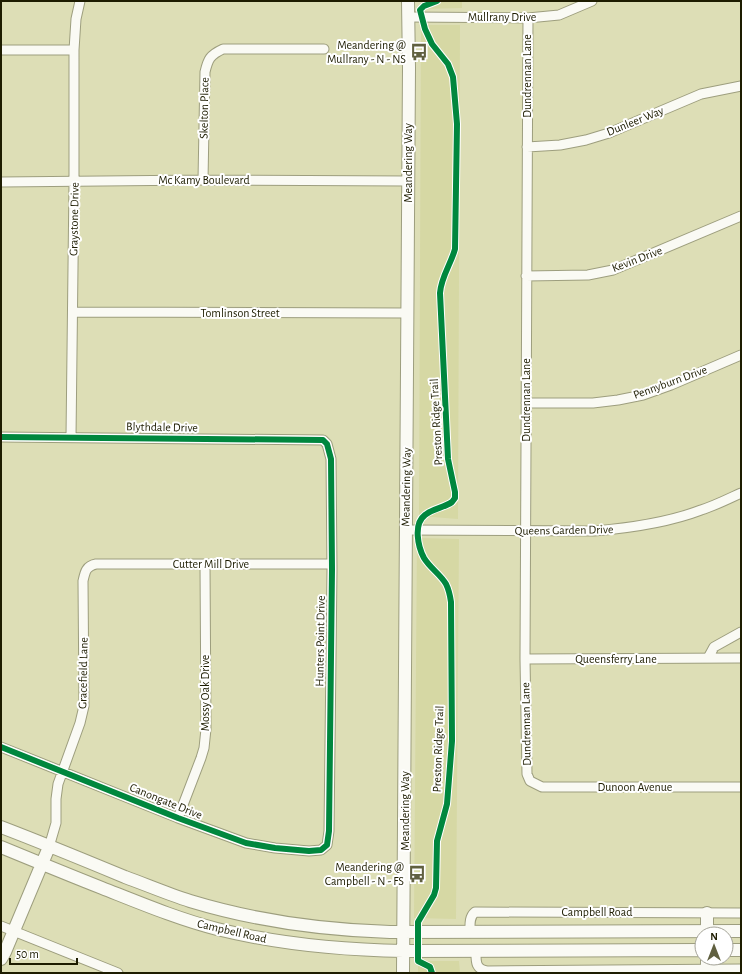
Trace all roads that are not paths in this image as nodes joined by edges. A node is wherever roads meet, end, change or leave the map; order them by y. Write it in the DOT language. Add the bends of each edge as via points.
graph roads {
  1 [pos="80,1"];
  2 [pos="408,1"];
  3 [pos="592,1"];
  4 [pos="408,17"];
  5 [pos="528,18"];
  6 [pos="324,49"];
  7 [pos="1,50"];
  8 [pos="74,50"];
  9 [pos="741,86"];
  10 [pos="527,147"];
  11 [pos="203,180"];
  12 [pos="408,181"];
  13 [pos="1,182"];
  14 [pos="74,182"];
  15 [pos="741,216"];
  16 [pos="526,276"];
  17 [pos="73,312"];
  18 [pos="408,313"];
  19 [pos="741,355"];
  20 [pos="526,403"];
  21 [pos="1,436"];
  22 [pos="72,437"];
  23 [pos="323,440"];
  24 [pos="741,493"];
  25 [pos="405,530"];
  26 [pos="526,531"];
  27 [pos="205,564"];
  28 [pos="332,564"];
  29 [pos="90,565"];
  30 [pos="741,632"];
  31 [pos="708,658"];
  32 [pos="741,658"];
  33 [pos="525,659"];
  34 [pos="1,747"];
  35 [pos="63,771"];
  36 [pos="530,781"];
  37 [pos="741,787"];
  38 [pos="178,818"];
  39 [pos="1,827"];
  40 [pos="327,845"];
  41 [pos="1,847"];
  42 [pos="49,847"];
  43 [pos="42,864"];
  44 [pos="707,913"];
  45 [pos="741,913"];
  46 [pos="1,926"];
  47 [pos="707,926"];
  48 [pos="14,931"];
  49 [pos="404,932"];
  50 [pos="470,932"];
  51 [pos="694,933"];
  52 [pos="694,950"];
  53 [pos="476,951"];
  54 [pos="404,952"];
  55 [pos="1,959"];
  56 [pos="694,964"];
  57 [pos="721,966"];
  58 [pos="741,969"];
  59 [pos="118,973"];
  60 [pos="403,973"];
  1 -- 8 [label="street, Graystone Drive"];
  2 -- 4 [label="main road, Meandering Way"];
  3 -- 5 [label="street, Mullrany Drive" via="559,15"];
  4 -- 5 [label="street, Mullrany Drive"];
  4 -- 12 [label="main road, Meandering Way"];
  5 -- 10 [label="street, Dundrennan Lane"];
  6 -- 11 [label="street, Skelton Place" via="223,49 208,60 205,72"];
  7 -- 8 [label="street"];
  8 -- 14 [label="street, Graystone Drive"];
  9 -- 10 [label="street, Dunleer Way" via="701,94 610,133 586,140"];
  10 -- 16 [label="street, Dundrennan Lane"];
  11 -- 12 [label="street, Mc Kamy Boulevard"];
  11 -- 14 [label="street, Mc Kamy Boulevard"];
  12 -- 18 [label="main road, Meandering Way"];
  13 -- 14 [label="street, Mc Kamy Boulevard"];
  14 -- 17 [label="street, Graystone Drive"];
  15 -- 16 [label="street, Kevin Drive" via="613,270 588,275"];
  16 -- 20 [label="street, Dundrennan Lane"];
  17 -- 18 [label="street, Tomlinson Street"];
  17 -- 22 [label="street, Graystone Drive"];
  18 -- 25 [label="main road, Meandering Way"];
  19 -- 20 [label="street, Pennyburn Drive" via="671,385 618,400 593,403"];
  20 -- 26 [label="street, Dundrennan Lane"];
  21 -- 22 [label="street, Blythdale Drive"];
  22 -- 23 [label="street, Blythdale Drive"];
  23 -- 28 [label="street, Hunters Point Drive" via="327,444 331,459"];
  24 -- 26 [label="street, Queens Garden Drive" via="701,510 641,525 594,531"];
  25 -- 26 [label="street, Queens Garden Drive"];
  25 -- 49 [label="main road, Meandering Way"];
  26 -- 33 [label="street, Dundrennan Lane"];
  27 -- 28 [label="street, Cutter Mill Drive"];
  27 -- 29 [label="street, Cutter Mill Drive"];
  27 -- 38 [label="street, Mossy Oak Drive" via="206,729 202,753"];
  28 -- 40 [label="street, Hunters Point Drive"];
  29 -- 35 [label="street, Gracefield Lane" via="83,581 84,706"];
  30 -- 31 [label="street" via="714,647"];
  31 -- 32 [label="street, Queensferry Lane"];
  31 -- 33 [label="street, Queensferry Lane"];
  33 -- 36 [label="street, Dundrennan Lane" via="526,765"];
  34 -- 35 [label="street, Canongate Drive"];
  35 -- 38 [label="street, Canongate Drive"];
  35 -- 42 [label="street, Gracefield Lane" via="57,792 56,823"];
  36 -- 37 [label="street, Dunoon Avenue" via="542,788"];
  38 -- 40 [label="street, Canongate Drive" via="246,843 309,851 321,850"];
  39 -- 42 [label="main road, Campbell Road"];
  41 -- 43 [label="main road, Campbell Road"];
  42 -- 43 [label="main road, Gracefield Lane"];
  42 -- 49 [label="main road, Campbell Road" via="160,891 222,910 304,926 353,931"];
  43 -- 48 [label="main road, Gracefield Lane"];
  43 -- 54 [label="main road, Campbell Road" via="139,903 216,928 308,946"];
  44 -- 45 [label="street, Campbell Road"];
  44 -- 47 [label="main road"];
  44 -- 50 [label="street, Campbell Road" via="475,912 470,919"];
  46 -- 48 [label="street"];
  48 -- 55 [label="main road, Gracefield Lane"];
  48 -- 59 [label="street"];
  49 -- 50 [label="main road, Campbell Road"];
  49 -- 54 [label="main road, Meandering Way"];
  50 -- 51 [label="main road, Campbell Road"];
  52 -- 53 [label="main road, Campbell Road"];
  53 -- 54 [label="main road, Campbell Road"];
  53 -- 56 [label="street" via="478,967 487,971"];
  54 -- 60 [label="main road, Meandering Way"];
  57 -- 58 [label="street"];
}
